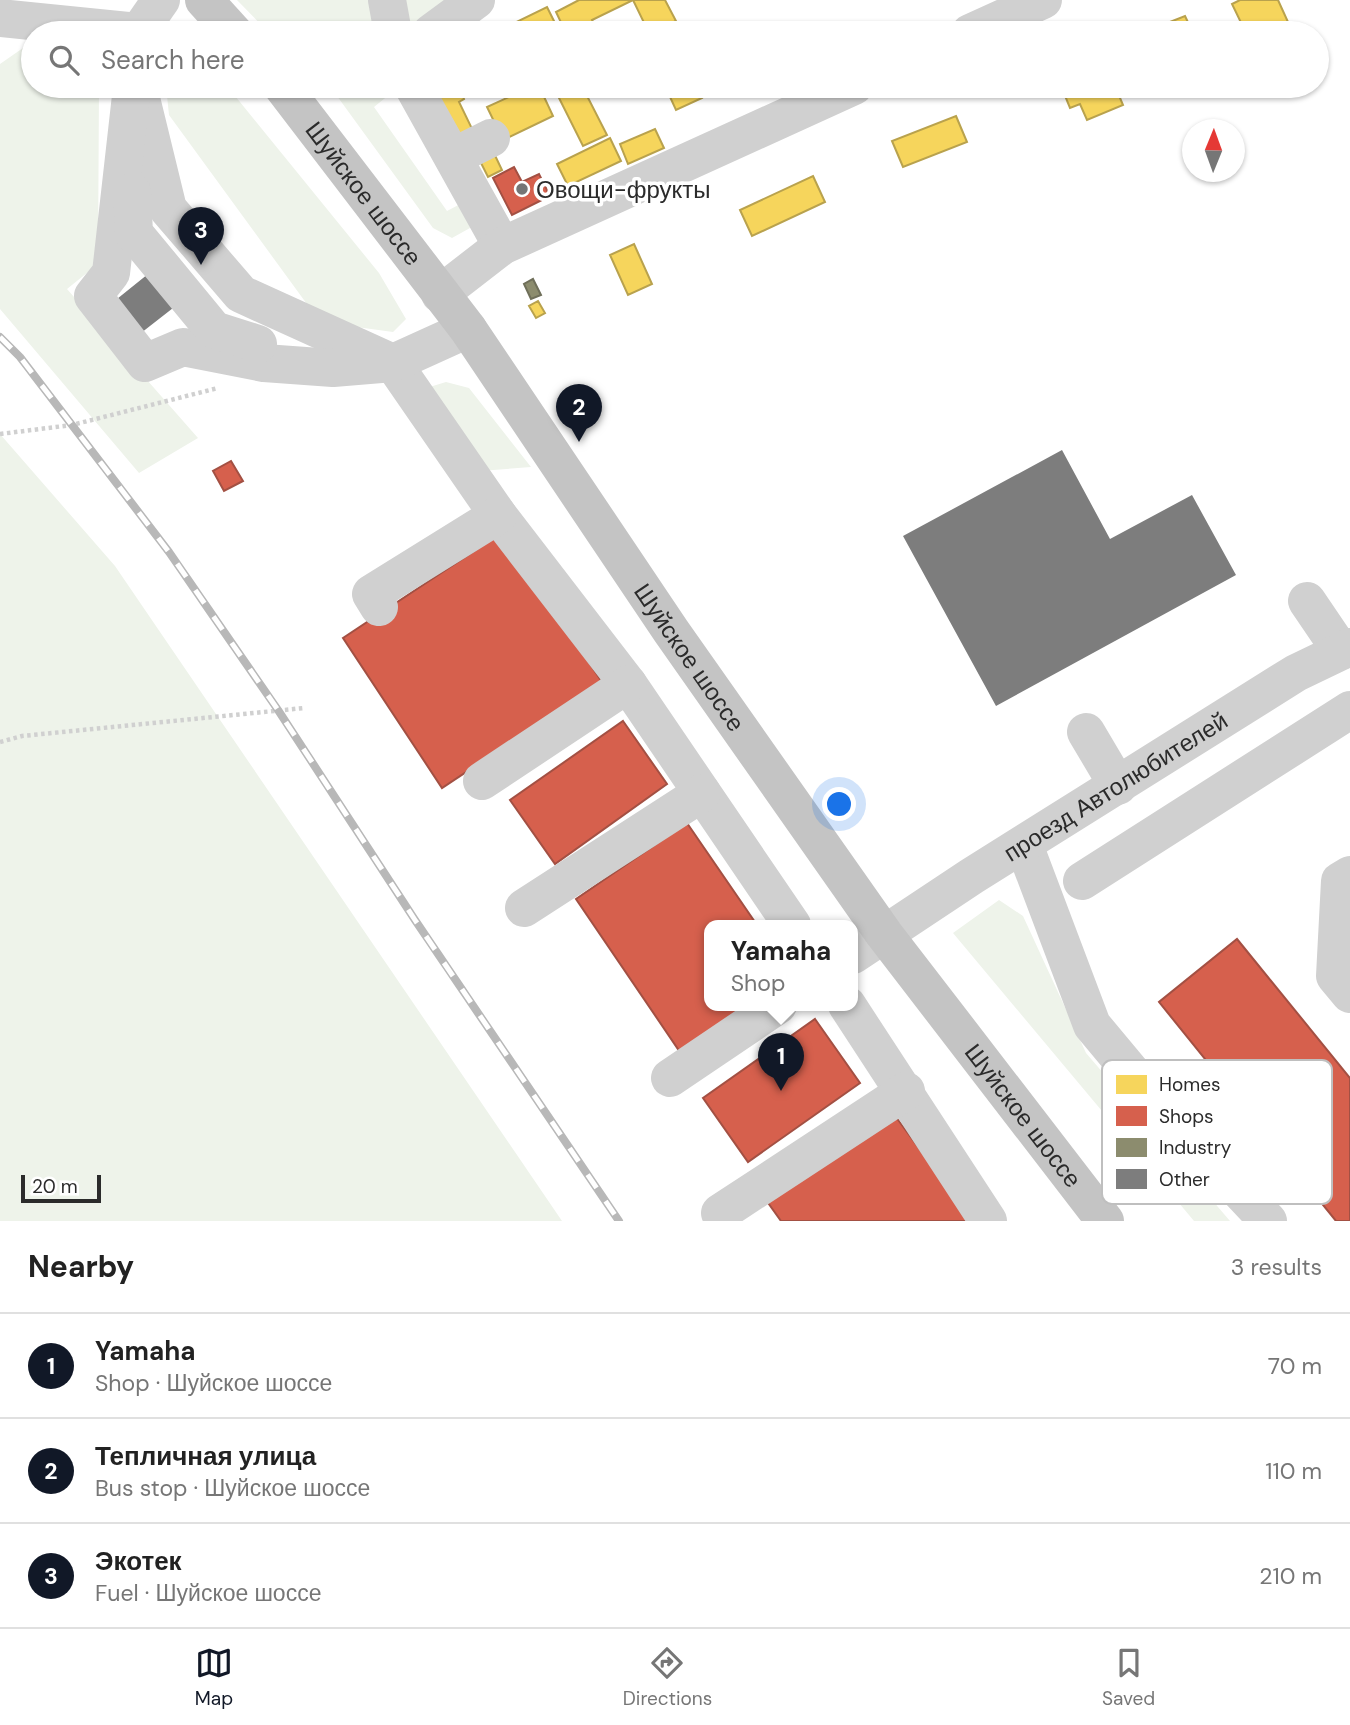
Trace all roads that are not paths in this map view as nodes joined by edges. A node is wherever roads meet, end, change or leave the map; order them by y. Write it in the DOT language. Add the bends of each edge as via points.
graph roads {
  1 [pos="161,0"];
  2 [pos="204,0"];
  3 [pos="387,0"];
  4 [pos="476,0"];
  5 [pos="1044,0"];
  6 [pos="0,18"];
  7 [pos="30,21"];
  8 [pos="146,21"];
  9 [pos="223,21"];
  10 [pos="391,21"];
  11 [pos="447,21"];
  12 [pos="997,21"];
  13 [pos="133,98"];
  14 [pos="134,98"];
  15 [pos="135,98"];
  16 [pos="291,98"];
  17 [pos="421,98"];
  18 [pos="828,98"];
  19 [pos="491,138"];
  20 [pos="453,157"];
  21 [pos="502,246"];
  22 [pos="440,294"];
  23 [pos="468,329"];
  24 [pos="393,363"];
  25 [pos="333,368"];
  26 [pos="498,515"];
  27 [pos="1307,601"];
  28 [pos="379,607"];
  29 [pos="1346,649"];
  30 [pos="628,684"];
  31 [pos="1350,710"];
  32 [pos="1086,732"];
  33 [pos="482,781"];
  34 [pos="1118,786"];
  35 [pos="702,793"];
  36 [pos="1024,845"];
  37 [pos="1350,875"];
  38 [pos="1082,881"];
  39 [pos="524,908"];
  40 [pos="789,920"];
  41 [pos="884,934"];
  42 [pos="858,952"];
  43 [pos="1350,994"];
  44 [pos="769,1011"];
  45 [pos="851,1011"];
  46 [pos="1121,1060"];
  47 [pos="670,1078"];
  48 [pos="906,1091"];
  49 [pos="1252,1204"];
  50 [pos="720,1213"];
  51 [pos="988,1221"];
  52 [pos="1105,1221"];
  53 [pos="1268,1221"];
  1 -- 8 [label="street"];
  2 -- 9 [label="main road"];
  3 -- 10 [label="street"];
  4 -- 11 [label="street"];
  5 -- 12 [label="street"];
  6 -- 7 [label="street"];
  13 -- 25 [label="street" via="111,273 93,296 145,363 183,347 264,363"];
  14 -- 25 [label="street" via="134,233 214,330"];
  15 -- 24 [label="street" via="168,209 241,294"];
  16 -- 22 [label="main road, Шуйское шоссе"];
  17 -- 20 [label="street"];
  18 -- 21 [label="street"];
  19 -- 20 [label="street"];
  20 -- 21 [label="street"];
  21 -- 22 [label="street"];
  22 -- 23 [label="main road, Шуйское шоссе"];
  23 -- 24 [label="street"];
  23 -- 41 [label="main road, Шуйское шоссе" via="671,631"];
  24 -- 25 [label="street"];
  24 -- 26 [label="street"];
  26 -- 28 [label="street" via="371,594"];
  26 -- 30 [label="street"];
  27 -- 29 [label="street"];
  29 -- 34 [label="street, проезд Автолюбителей" via="1296,673"];
  30 -- 33 [label="street"];
  30 -- 35 [label="street"];
  31 -- 38 [label="street"];
  32 -- 34 [label="street"];
  34 -- 36 [label="street, проезд Автолюбителей"];
  35 -- 39 [label="street"];
  35 -- 40 [label="street"];
  36 -- 41 [label="street, проезд Автолюбителей"];
  36 -- 46 [label="street" via="1092,1025"];
  37 -- 43 [label="street" via="1340,881 1335,976"];
  41 -- 42 [label="street, проезд Автолюбителей"];
  41 -- 52 [label="main road, Шуйское шоссе"];
  44 -- 47 [label="street"];
  45 -- 48 [label="street"];
  48 -- 50 [label="street"];
  48 -- 51 [label="street"];
  49 -- 53 [label="street"];
}
